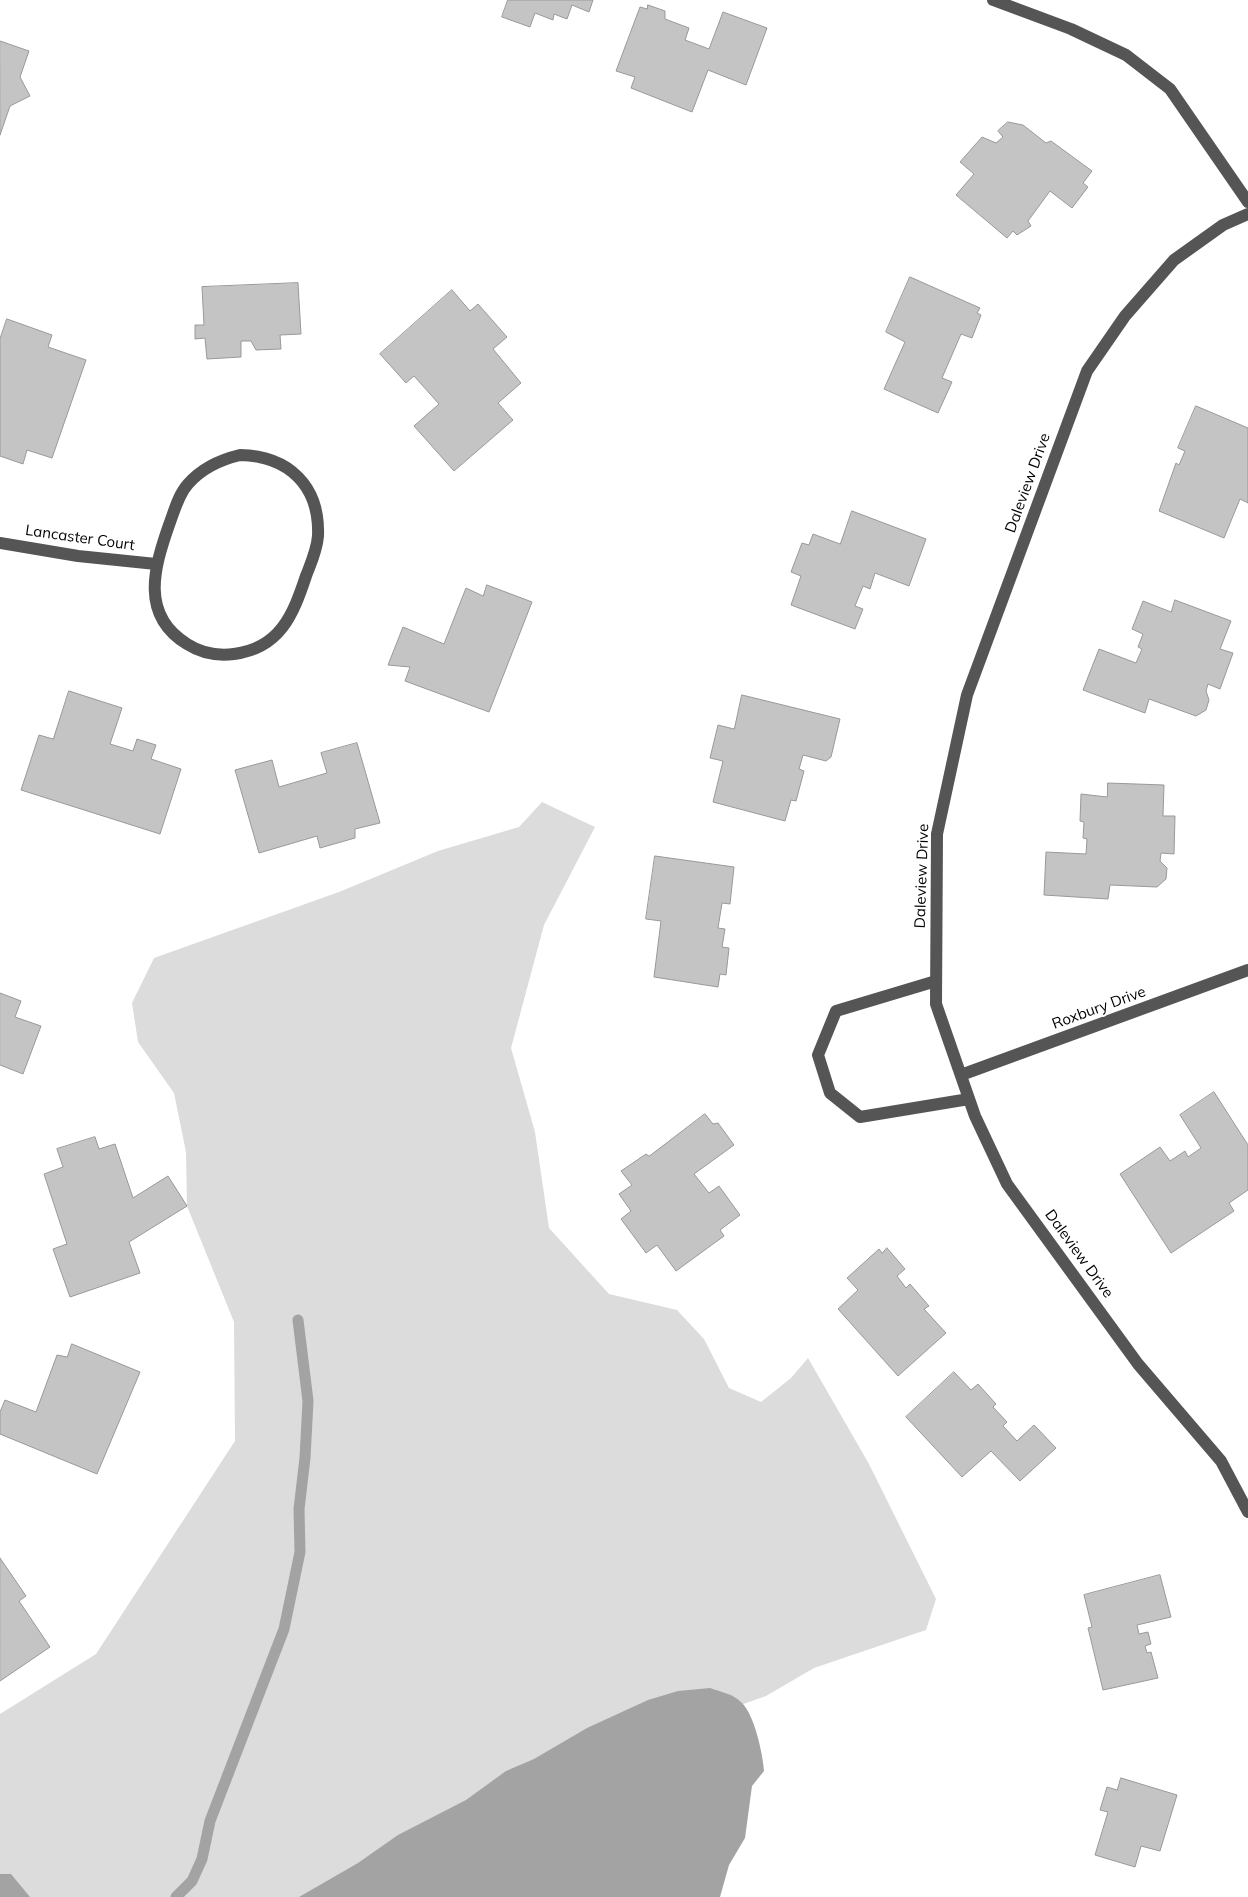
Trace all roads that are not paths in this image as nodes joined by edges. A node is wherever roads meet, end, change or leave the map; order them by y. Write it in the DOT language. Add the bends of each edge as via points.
graph roads {
  1 [pos="993,0"];
  2 [pos="1248,202"];
  3 [pos="1248,214"];
  4 [pos="0,543"];
  5 [pos="156,564"];
  6 [pos="1248,970"];
  7 [pos="936,981"];
  8 [pos="961,1075"];
  9 [pos="969,1099"];
  10 [pos="1248,1512"];
  1 -- 2 [label="street" via="1070,29 1126,55 1170,89"];
  3 -- 7 [label="street, Daleview Drive" via="1222,225 1174,260 1124,316 1087,371 967,695 937,834"];
  4 -- 5 [label="street, Lancaster Court"];
  5 -- 5 [label="street" via="157,606 163,620 179,639 216,654 252,651 272,639 289,620 316,551 315,506 293,471 274,460 240,455 217,462 205,468 180,496"];
  6 -- 8 [label="street, Roxbury Drive"];
  7 -- 8 [label="street, Daleview Drive" via="936,1004"];
  7 -- 9 [label="street" via="836,1011 818,1055 830,1093 860,1117"];
  8 -- 9 [label="street, Daleview Drive"];
  9 -- 10 [label="street, Daleview Drive" via="1007,1184 1138,1364 1221,1462"];
}
